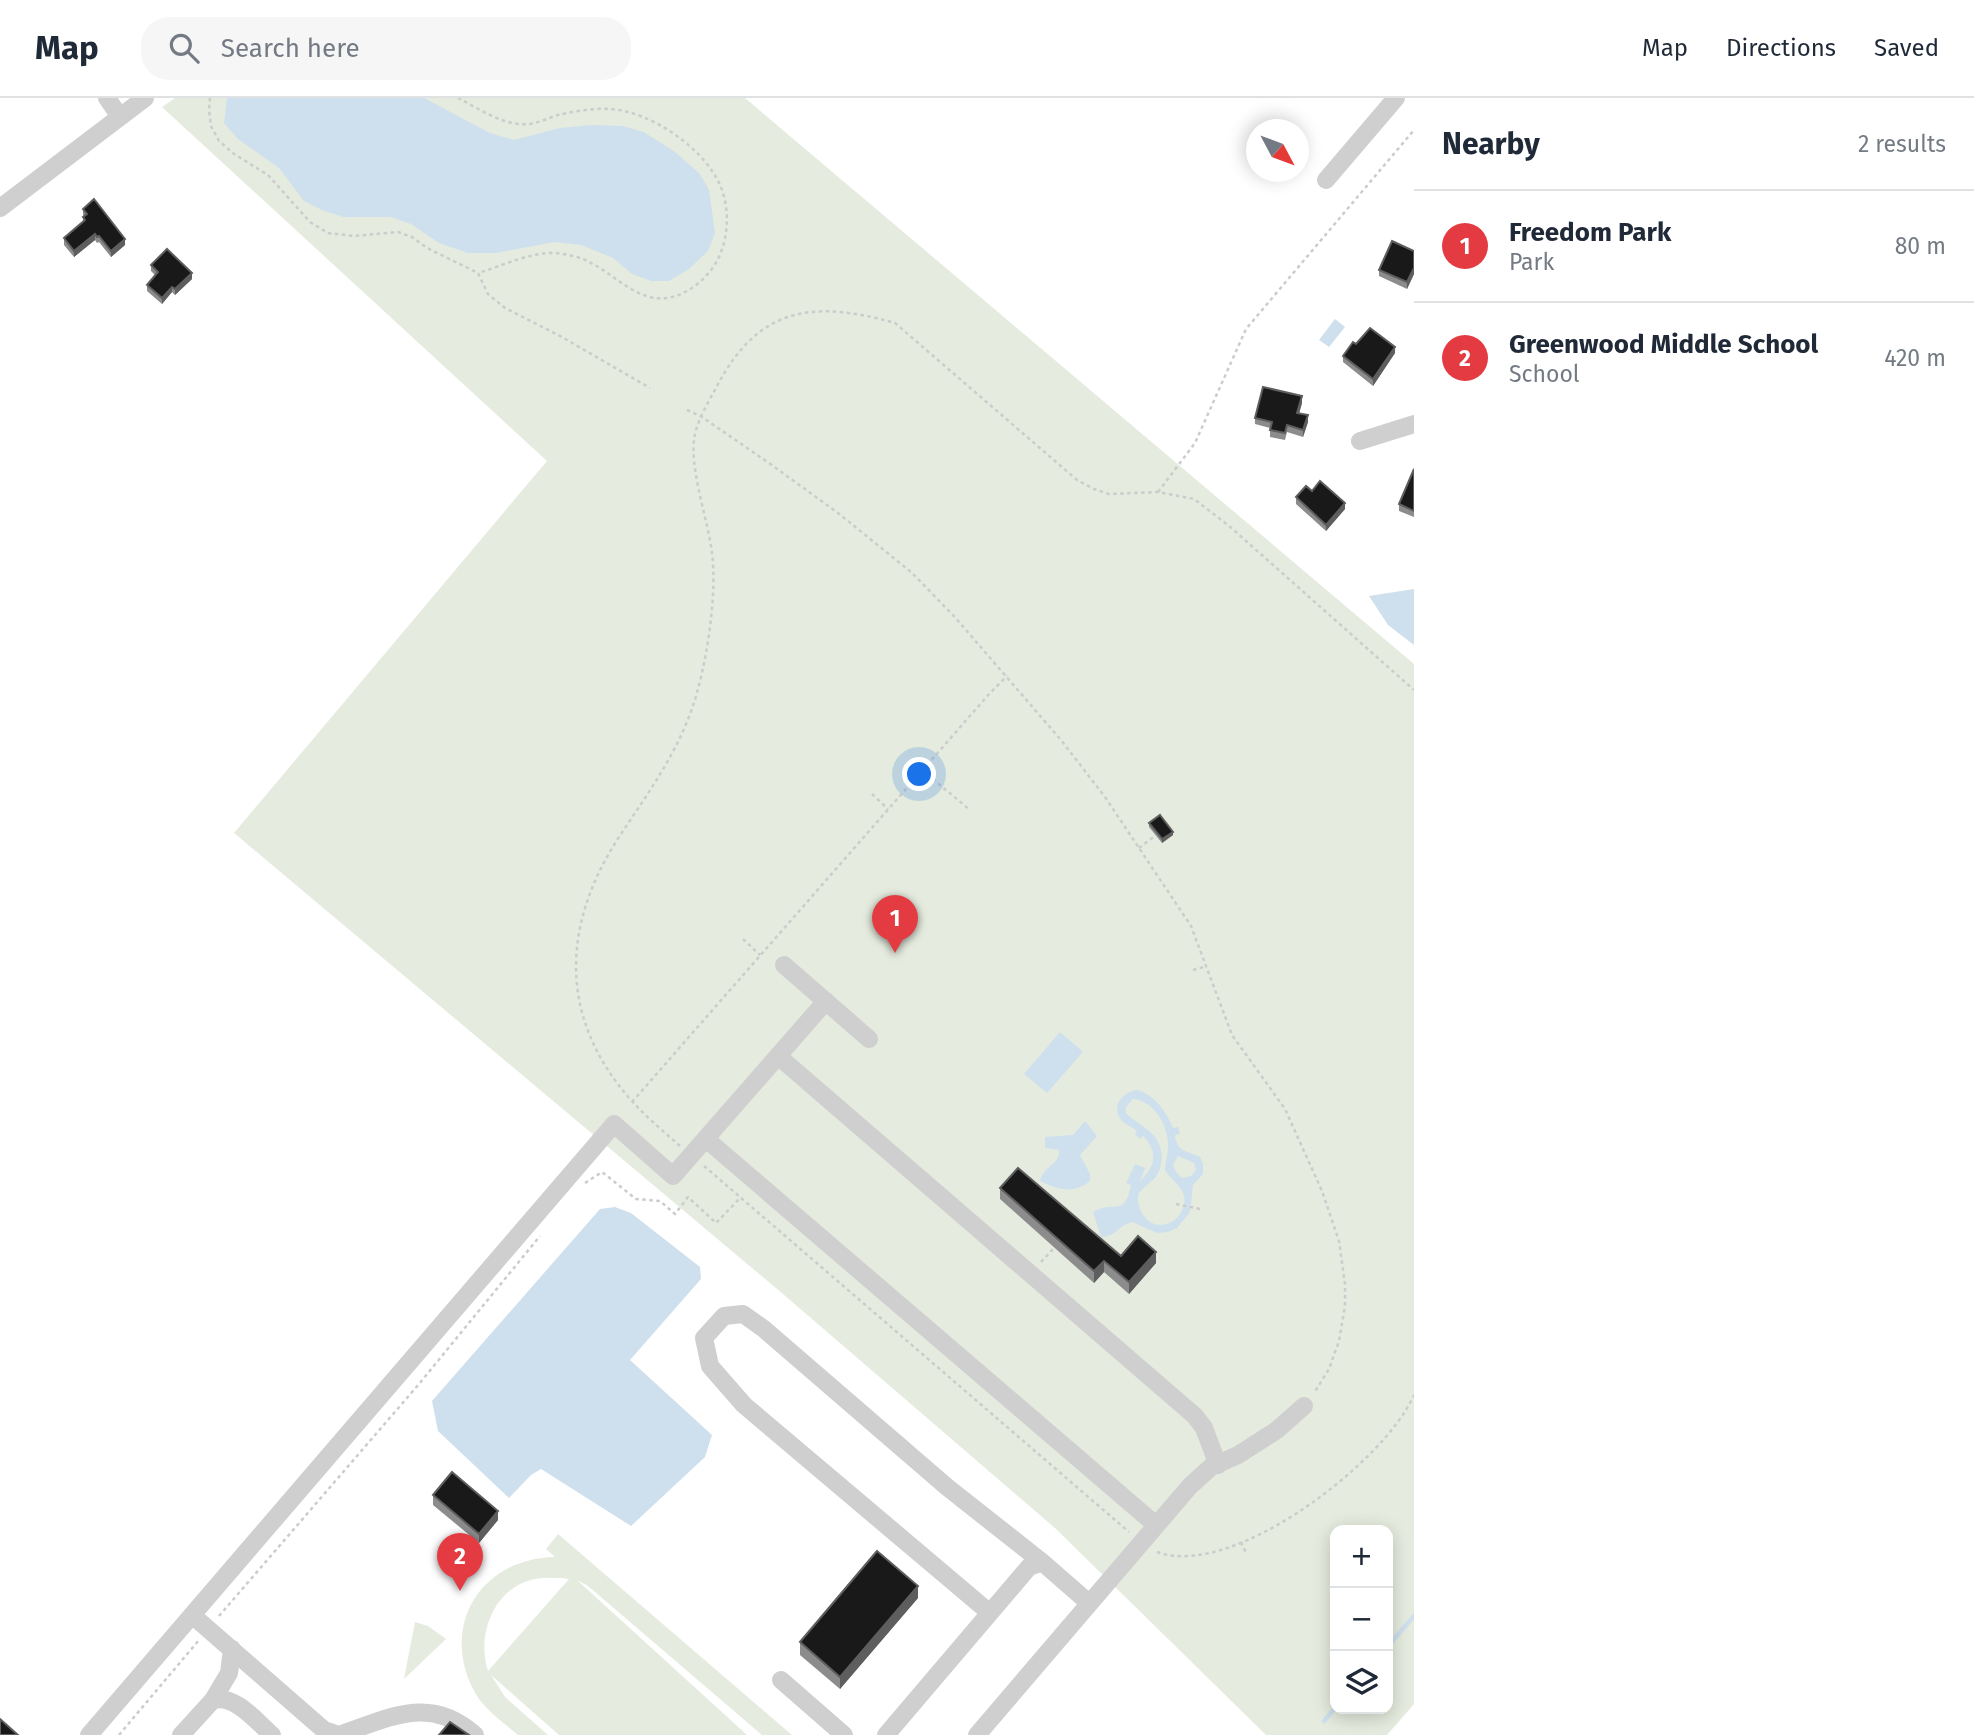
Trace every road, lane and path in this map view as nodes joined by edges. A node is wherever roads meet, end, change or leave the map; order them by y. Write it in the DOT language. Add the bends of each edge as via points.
graph roads {
  1 [pos="107,98"];
  2 [pos="145,98"];
  3 [pos="210,98"];
  4 [pos="458,98"];
  5 [pos="1396,98"];
  6 [pos="120,117"];
  7 [pos="1414,130"];
  8 [pos="1326,180"];
  9 [pos="0,208"];
  10 [pos="478,274"];
  11 [pos="650,388"];
  12 [pos="687,410"];
  13 [pos="702,417"];
  14 [pos="1414,424"];
  15 [pos="1360,441"];
  16 [pos="1158,492"];
  17 [pos="1007,676"];
  18 [pos="1414,690"];
  19 [pos="922,770"];
  20 [pos="872,794"];
  21 [pos="888,809"];
  22 [pos="970,810"];
  23 [pos="1156,835"];
  24 [pos="1139,848"];
  25 [pos="743,939"];
  26 [pos="760,955"];
  27 [pos="784,965"];
  28 [pos="1207,966"];
  29 [pos="1193,970"];
  30 [pos="826,1001"];
  31 [pos="869,1039"];
  32 [pos="778,1056"];
  33 [pos="632,1102"];
  34 [pos="706,1139"];
  35 [pos="692,1156"];
  36 [pos="583,1185"];
  37 [pos="741,1197"];
  38 [pos="1176,1205"];
  39 [pos="1200,1209"];
  40 [pos="548,1227"];
  41 [pos="1054,1248"];
  42 [pos="1041,1262"];
  43 [pos="1414,1395"];
  44 [pos="1304,1406"];
  45 [pos="1218,1465"];
  46 [pos="1156,1525"];
  47 [pos="1140,1542"];
  48 [pos="1241,1542"];
  49 [pos="1246,1553"];
  50 [pos="1035,1564"];
  51 [pos="1089,1603"];
  52 [pos="990,1613"];
  53 [pos="192,1615"];
  54 [pos="208,1629"];
  55 [pos="232,1649"];
  56 [pos="781,1681"];
  57 [pos="213,1700"];
  58 [pos="89,1735"];
  59 [pos="119,1735"];
  60 [pos="181,1735"];
  61 [pos="272,1735"];
  62 [pos="340,1735"];
  63 [pos="475,1735"];
  64 [pos="844,1735"];
  65 [pos="886,1735"];
  66 [pos="977,1735"];
  1 -- 6 [label="street"];
  2 -- 6 [label="street"];
  3 -- 10 [label="path" via="211,126 219,141 268,175 310,222 328,233 354,236 398,232"];
  4 -- 10 [label="path" via="489,114 528,124 584,110 632,112 663,127 702,157 720,184 726,206 727,234 708,275 670,298 641,294 591,262 557,253"];
  5 -- 8 [label="street"];
  6 -- 9 [label="street"];
  7 -- 16 [label="path" via="1245,329 1195,443"];
  10 -- 11 [label="path" via="488,294 505,309"];
  12 -- 13 [label="path"];
  13 -- 16 [label="path" via="728,366 769,324 798,313 870,316 895,323 914,337 1077,480 1109,494"];
  13 -- 17 [label="path" via="838,513 911,572"];
  13 -- 33 [label="path" via="694,453 714,583 698,688 675,750 602,867 585,908 575,967 589,1038"];
  14 -- 15 [label="street"];
  16 -- 18 [label="path" via="1194,499 1228,525"];
  17 -- 19 [label="path"];
  17 -- 24 [label="path" via="1105,797"];
  19 -- 21 [label="path"];
  19 -- 22 [label="path"];
  20 -- 21 [label="path"];
  21 -- 26 [label="path"];
  23 -- 24 [label="path"];
  24 -- 28 [label="path" via="1191,926"];
  25 -- 26 [label="path"];
  26 -- 33 [label="path"];
  27 -- 30 [label="street"];
  28 -- 29 [label="path"];
  28 -- 44 [label="path" via="1232,1035 1285,1109 1339,1241 1345,1295 1339,1341 1329,1369"];
  30 -- 31 [label="street"];
  30 -- 32 [label="street"];
  32 -- 34 [label="street"];
  32 -- 45 [label="street" via="1195,1416"];
  33 -- 35 [label="path"];
  34 -- 35 [label="street"];
  34 -- 46 [label="street"];
  35 -- 37 [label="path"];
  35 -- 53 [label="street" via="673,1176 614,1124"];
  36 -- 37 [label="path" via="602,1172 636,1199 660,1201 675,1214 688,1197 716,1223"];
  37 -- 47 [label="path"];
  38 -- 39 [label="path"];
  40 -- 54 [label="path"];
  41 -- 42 [label="path"];
  43 -- 48 [label="path" via="1380,1444 1347,1477 1283,1522"];
  44 -- 45 [label="street" via="1277,1430"];
  45 -- 46 [label="street" via="1190,1486"];
  46 -- 47 [label="street"];
  47 -- 48 [label="path" via="1171,1557 1202,1554"];
  47 -- 51 [label="street"];
  48 -- 49 [label="path"];
  50 -- 51 [label="street"];
  50 -- 52 [label="street"];
  50 -- 52 [label="street" via="765,1329 743,1314 724,1316 704,1338 710,1366 744,1405"];
  51 -- 66 [label="street"];
  52 -- 65 [label="street"];
  53 -- 54 [label="street"];
  53 -- 58 [label="street"];
  54 -- 55 [label="street"];
  54 -- 59 [label="path"];
  55 -- 57 [label="street" via="229,1673"];
  55 -- 62 [label="street" via="324,1730"];
  56 -- 64 [label="street"];
  57 -- 60 [label="street"];
  57 -- 61 [label="street" via="234,1703"];
  62 -- 63 [label="street" via="403,1712 439,1713"];
}
